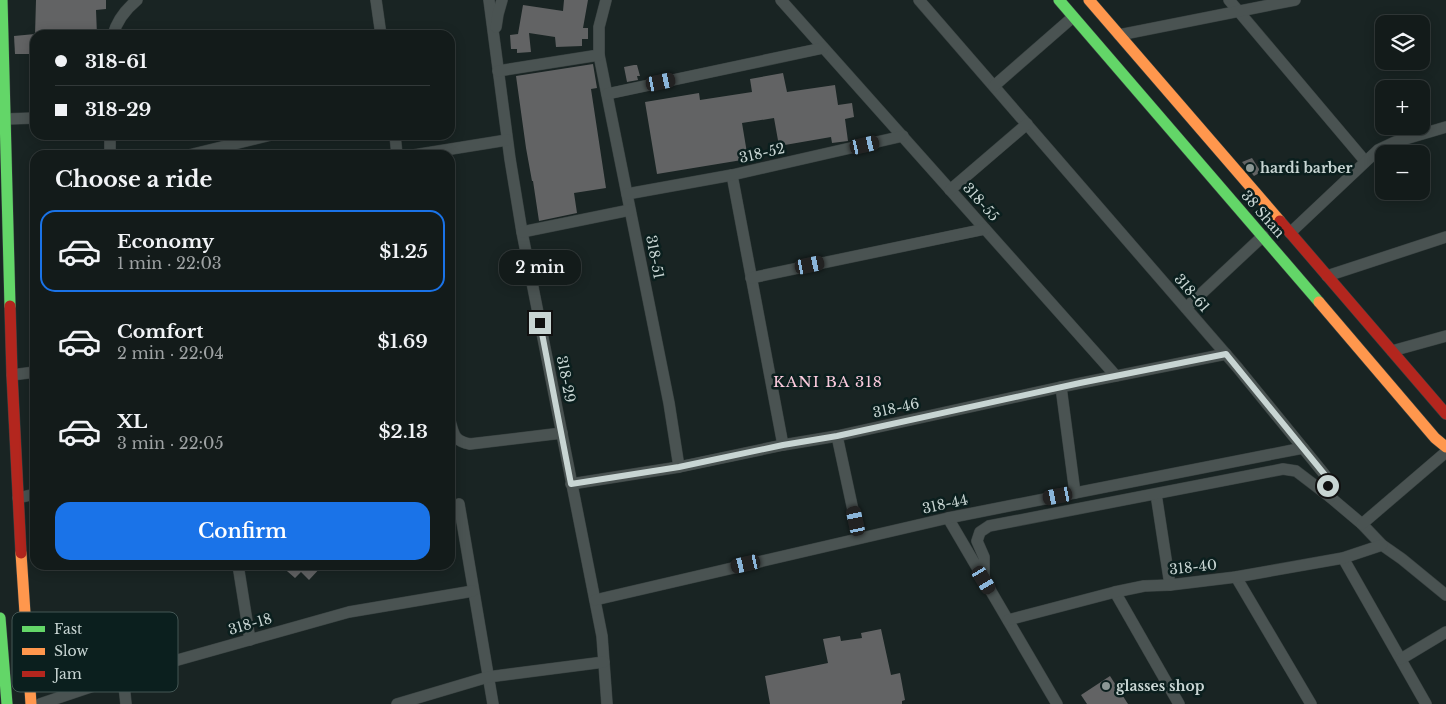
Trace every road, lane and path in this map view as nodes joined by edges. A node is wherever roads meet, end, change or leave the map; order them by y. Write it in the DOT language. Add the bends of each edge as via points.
graph roads {
  1 [pos="2,0"];
  2 [pos="137,0"];
  3 [pos="376,0"];
  4 [pos="489,0"];
  5 [pos="502,0"];
  6 [pos="606,0"];
  7 [pos="781,0"];
  8 [pos="919,0"];
  9 [pos="1058,0"];
  10 [pos="1089,0"];
  11 [pos="1229,0"];
  12 [pos="1294,0"];
  13 [pos="1239,11"];
  14 [pos="1073,17"];
  15 [pos="115,30"];
  16 [pos="380,30"];
  17 [pos="1119,35"];
  18 [pos="824,48"];
  19 [pos="496,54"];
  20 [pos="599,55"];
  21 [pos="498,71"];
  22 [pos="994,86"];
  23 [pos="607,94"];
  24 [pos="30,118"];
  25 [pos="6,119"];
  26 [pos="1027,124"];
  27 [pos="1446,126"];
  28 [pos="903,136"];
  29 [pos="250,140"];
  30 [pos="507,140"];
  31 [pos="210,150"];
  32 [pos="445,150"];
  33 [pos="1366,161"];
  34 [pos="732,175"];
  35 [pos="950,190"];
  36 [pos="627,194"];
  37 [pos="630,210"];
  38 [pos="985,229"];
  39 [pos="522,232"];
  40 [pos="1277,234"];
  41 [pos="1446,237"];
  42 [pos="1328,276"];
  43 [pos="751,278"];
  44 [pos="1186,308"];
  45 [pos="1446,336"];
  46 [pos="1392,351"];
  47 [pos="1226,354"];
  48 [pos="30,373"];
  49 [pos="12,375"];
  50 [pos="1116,376"];
  51 [pos="1061,387"];
  52 [pos="1446,414"];
  53 [pos="562,433"];
  54 [pos="455,436"];
  55 [pos="837,436"];
  56 [pos="783,445"];
  57 [pos="1303,448"];
  58 [pos="1446,448"];
  59 [pos="1446,452"];
  60 [pos="679,467"];
  61 [pos="571,484"];
  62 [pos="1075,493"];
  63 [pos="1156,494"];
  64 [pos="30,495"];
  65 [pos="1330,497"];
  66 [pos="18,498"];
  67 [pos="459,504"];
  68 [pos="948,518"];
  69 [pos="1362,524"];
  70 [pos="859,538"];
  71 [pos="1382,545"];
  72 [pos="1343,558"];
  73 [pos="239,570"];
  74 [pos="1236,577"];
  75 [pos="984,580"];
  76 [pos="1170,585"];
  77 [pos="473,590"];
  78 [pos="1114,592"];
  79 [pos="1446,595"];
  80 [pos="595,600"];
  81 [pos="25,612"];
  82 [pos="0,618"];
  83 [pos="1008,620"];
  84 [pos="1446,632"];
  85 [pos="250,640"];
  86 [pos="1401,659"];
  87 [pos="178,660"];
  88 [pos="604,662"];
  89 [pos="488,677"];
  90 [pos="76,692"];
  91 [pos="0,698"];
  92 [pos="7,704"];
  93 [pos="40,704"];
  94 [pos="397,704"];
  95 [pos="493,704"];
  96 [pos="607,704"];
  97 [pos="1057,704"];
  98 [pos="1179,704"];
  99 [pos="1311,704"];
  100 [pos="1426,704"];
  1 -- 25 [label="street"];
  2 -- 15 [label="street" via="124,12"];
  3 -- 16 [label="street"];
  4 -- 19 [label="street, 318-29"];
  5 -- 19 [label="street"];
  6 -- 20 [label="street, 318-51" via="599,27"];
  7 -- 18 [label="street, 318-55"];
  8 -- 22 [label="street, 318-61"];
  9 -- 14 [label="street, 38 Shan"];
  10 -- 17 [label="street, 38 Shan"];
  11 -- 13 [label="street"];
  12 -- 13 [label="street"];
  13 -- 17 [label="street"];
  13 -- 33 [label="street"];
  14 -- 22 [label="street"];
  14 -- 40 [label="street, 38 Shan"];
  17 -- 40 [label="street, 38 Shan"];
  18 -- 23 [label="street"];
  18 -- 28 [label="street, 318-55"];
  19 -- 21 [label="street, 318-29"];
  20 -- 21 [label="street"];
  20 -- 23 [label="street, 318-51"];
  21 -- 30 [label="street, 318-29"];
  22 -- 26 [label="street, 318-61"];
  23 -- 36 [label="street, 318-51"];
  24 -- 25 [label="street"];
  25 -- 49 [label="street"];
  26 -- 35 [label="street"];
  26 -- 44 [label="street, 318-61"];
  27 -- 33 [label="street" via="1395,142 1378,150"];
  28 -- 34 [label="street, 318-52"];
  28 -- 35 [label="street, 318-55"];
  29 -- 31 [label="street"];
  30 -- 32 [label="street"];
  30 -- 39 [label="street, 318-29"];
  33 -- 40 [label="street"];
  34 -- 36 [label="street, 318-52"];
  34 -- 43 [label="street"];
  35 -- 38 [label="street, 318-55"];
  36 -- 37 [label="street, 318-51"];
  37 -- 39 [label="street"];
  37 -- 60 [label="street, 318-51"];
  38 -- 43 [label="street"];
  38 -- 50 [label="street, 318-55"];
  39 -- 53 [label="street, 318-29"];
  40 -- 42 [label="street, 38 Shan"];
  40 -- 44 [label="street"];
  40 -- 58 [label="street, 38 Shan"];
  41 -- 42 [label="street"];
  42 -- 46 [label="street, 38 Shan"];
  43 -- 56 [label="street"];
  44 -- 47 [label="street, 318-61"];
  45 -- 46 [label="street"];
  46 -- 52 [label="street, 38 Shan"];
  47 -- 50 [label="street, 318-46"];
  47 -- 57 [label="street, 318-61"];
  48 -- 49 [label="street"];
  49 -- 66 [label="street"];
  50 -- 51 [label="street, 318-46"];
  51 -- 55 [label="street, 318-46"];
  51 -- 62 [label="street"];
  53 -- 54 [label="street" via="470,444 460,442"];
  53 -- 61 [label="street, 318-29"];
  55 -- 56 [label="street, 318-46"];
  55 -- 70 [label="street"];
  56 -- 60 [label="street, 318-46"];
  57 -- 62 [label="street, 318-44"];
  57 -- 65 [label="street, 318-61" via="1325,475"];
  59 -- 69 [label="street"];
  60 -- 61 [label="street, 318-46"];
  61 -- 80 [label="street, 318-29"];
  62 -- 68 [label="street, 318-44"];
  63 -- 65 [label="street" via="1283,470 1296,471"];
  63 -- 75 [label="street" via="990,526 980,532 977,541 984,557"];
  63 -- 76 [label="street"];
  64 -- 66 [label="street"];
  65 -- 69 [label="street"];
  66 -- 81 [label="street"];
  67 -- 77 [label="street"];
  68 -- 70 [label="street, 318-44"];
  68 -- 75 [label="street"];
  69 -- 71 [label="street"];
  70 -- 80 [label="street, 318-44"];
  71 -- 72 [label="street, 318-40"];
  71 -- 79 [label="street"];
  72 -- 74 [label="street, 318-40"];
  72 -- 86 [label="street"];
  73 -- 85 [label="street"];
  74 -- 76 [label="street, 318-40"];
  74 -- 99 [label="street"];
  75 -- 83 [label="street"];
  76 -- 78 [label="street, 318-40"];
  77 -- 85 [label="street, 318-18" via="349,612"];
  77 -- 89 [label="street"];
  78 -- 83 [label="street, 318-40"];
  78 -- 98 [label="street"];
  80 -- 88 [label="street, 318-29"];
  82 -- 92 [label="street"];
  83 -- 97 [label="street"];
  84 -- 86 [label="street"];
  85 -- 87 [label="street, 318-18"];
  86 -- 100 [label="street"];
  88 -- 89 [label="street"];
  88 -- 96 [label="street, 318-29"];
  89 -- 94 [label="street"];
  89 -- 95 [label="street"];
  90 -- 93 [label="street, 318-18"];
  91 -- 92 [label="street"];
}
